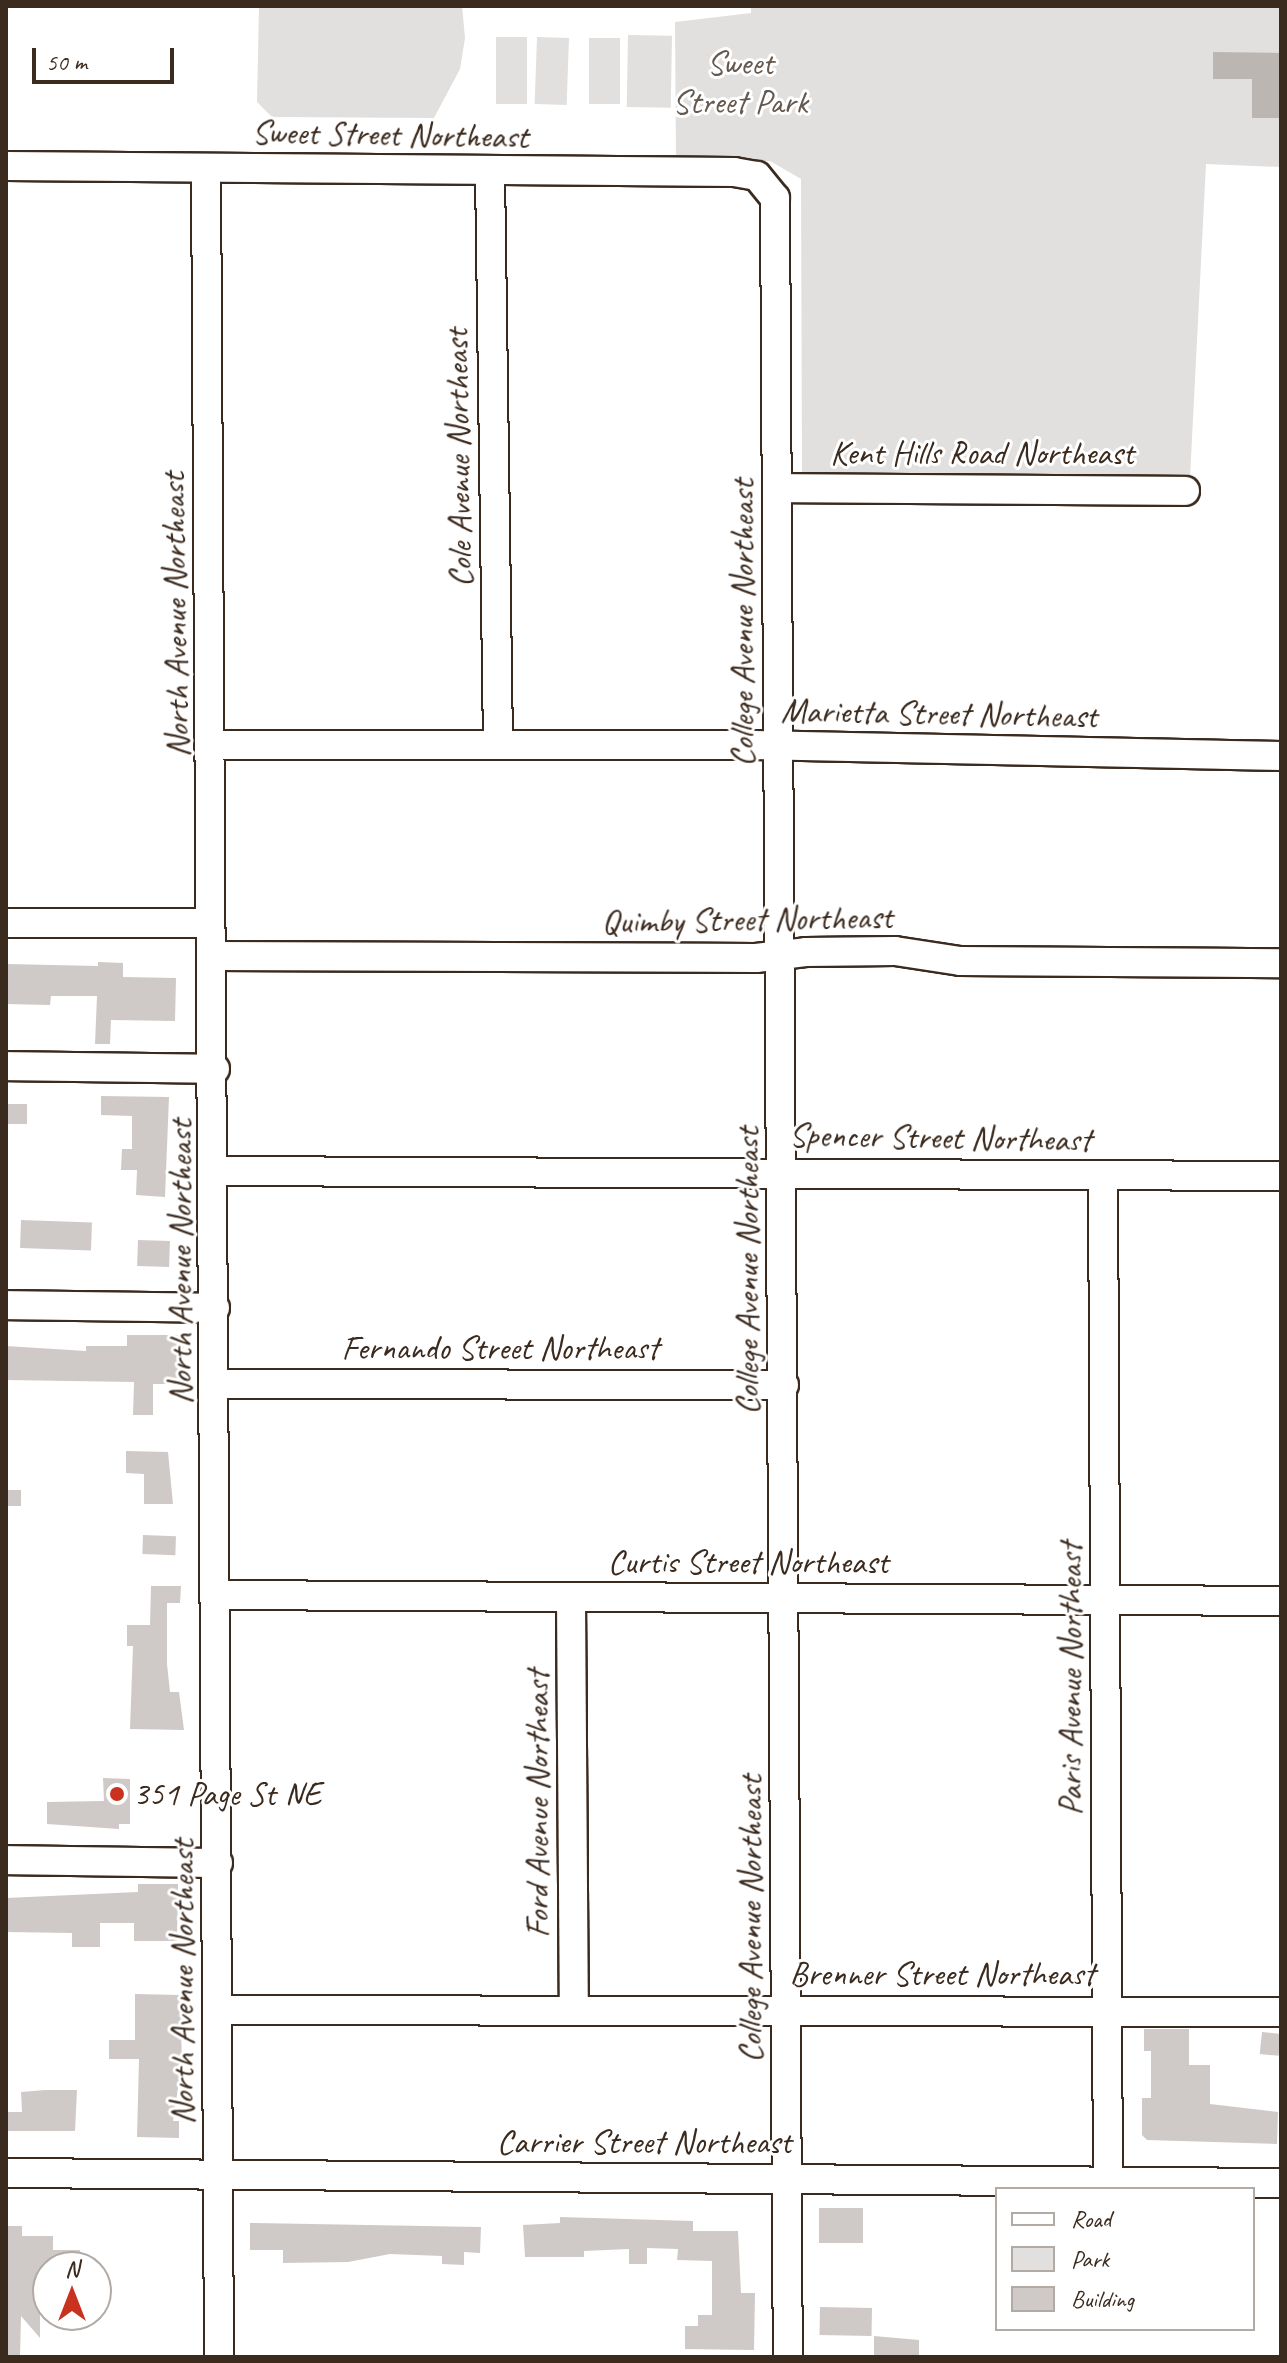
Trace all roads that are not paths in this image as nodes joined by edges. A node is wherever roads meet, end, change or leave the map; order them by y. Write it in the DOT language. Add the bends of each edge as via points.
graph roads {
  1 [pos="6,166"];
  2 [pos="206,168"];
  3 [pos="490,171"];
  4 [pos="769,187"];
  5 [pos="778,488"];
  6 [pos="1185,491"];
  7 [pos="212,745"];
  8 [pos="498,745"];
  9 [pos="779,746"];
  10 [pos="1281,756"];
  11 [pos="6,923"];
  12 [pos="207,923"];
  13 [pos="780,955"];
  14 [pos="213,956"];
  15 [pos="1281,963"];
  16 [pos="6,1066"];
  17 [pos="215,1069"];
  18 [pos="215,1171"];
  19 [pos="782,1172"];
  20 [pos="1103,1175"];
  21 [pos="1281,1176"];
  22 [pos="6,1305"];
  23 [pos="215,1308"];
  24 [pos="216,1384"];
  25 [pos="784,1385"];
  26 [pos="216,1595"];
  27 [pos="785,1597"];
  28 [pos="571,1599"];
  29 [pos="1105,1600"];
  30 [pos="1281,1601"];
  31 [pos="6,1860"];
  32 [pos="218,1863"];
  33 [pos="574,2009"];
  34 [pos="787,2009"];
  35 [pos="218,2010"];
  36 [pos="1108,2012"];
  37 [pos="1281,2012"];
  38 [pos="6,2173"];
  39 [pos="217,2175"];
  40 [pos="788,2178"];
  41 [pos="1108,2182"];
  42 [pos="1281,2183"];
  43 [pos="219,2357"];
  44 [pos="788,2357"];
  1 -- 2 [label="street, Sweet Street Northeast"];
  2 -- 3 [label="street, Sweet Street Northeast"];
  2 -- 7 [label="street, North Avenue Northeast"];
  3 -- 4 [label="street, Sweet Street Northeast" via="734,172 757,176"];
  3 -- 8 [label="street, Cole Avenue Northeast"];
  4 -- 5 [label="street, College Avenue Northeast" via="777,219"];
  5 -- 6 [label="street, Kent Hills Road Northeast"];
  5 -- 9 [label="street, College Avenue Northeast"];
  7 -- 8 [label="street, Marietta Street Northeast"];
  7 -- 12 [label="street, North Avenue Northeast"];
  8 -- 9 [label="street, Marietta Street Northeast"];
  9 -- 10 [label="street, Marietta Street Northeast"];
  9 -- 13 [label="street, College Avenue Northeast"];
  11 -- 12 [label="street"];
  12 -- 14 [label="street, North Avenue Northeast"];
  13 -- 14 [label="street, Quimby Street Northeast"];
  13 -- 15 [label="street, Quimby Street Northeast" via="895,951 960,961"];
  13 -- 19 [label="street, College Avenue Northeast"];
  14 -- 17 [label="street, North Avenue Northeast"];
  16 -- 17 [label="street"];
  17 -- 18 [label="street, North Avenue Northeast"];
  18 -- 19 [label="street, Spencer Street Northeast"];
  18 -- 23 [label="street, North Avenue Northeast"];
  19 -- 20 [label="street, Spencer Street Northeast"];
  19 -- 25 [label="street, College Avenue Northeast"];
  20 -- 21 [label="street, Spencer Street Northeast"];
  20 -- 29 [label="street, Paris Avenue Northeast"];
  22 -- 23 [label="street"];
  23 -- 24 [label="street, North Avenue Northeast"];
  24 -- 25 [label="street, Fernando Street Northeast"];
  24 -- 26 [label="street, North Avenue Northeast"];
  25 -- 27 [label="street, College Avenue Northeast"];
  26 -- 28 [label="street, Curtis Street Northeast"];
  26 -- 32 [label="street, North Avenue Northeast"];
  27 -- 28 [label="street, Curtis Street Northeast"];
  27 -- 29 [label="street, Curtis Street Northeast"];
  27 -- 34 [label="street, College Avenue Northeast"];
  28 -- 33 [label="street, Ford Avenue Northeast"];
  29 -- 30 [label="street, Curtis Street Northeast"];
  29 -- 36 [label="street, Paris Avenue Northeast"];
  31 -- 32 [label="street"];
  32 -- 35 [label="street, North Avenue Northeast"];
  33 -- 34 [label="street, Brenner Street Northeast"];
  33 -- 35 [label="street, Brenner Street Northeast"];
  34 -- 36 [label="street, Brenner Street Northeast"];
  34 -- 40 [label="street, College Avenue Northeast"];
  35 -- 39 [label="street, North Avenue Northeast"];
  36 -- 37 [label="street, Brenner Street Northeast"];
  36 -- 41 [label="street, Paris Avenue Northeast"];
  38 -- 39 [label="street, Carrier Street Northeast"];
  39 -- 40 [label="street, Carrier Street Northeast"];
  39 -- 43 [label="street, North Avenue Northeast"];
  40 -- 41 [label="street, Carrier Street Northeast"];
  40 -- 44 [label="street, College Avenue Northeast"];
  41 -- 42 [label="street, Carrier Street Northeast"];
}
